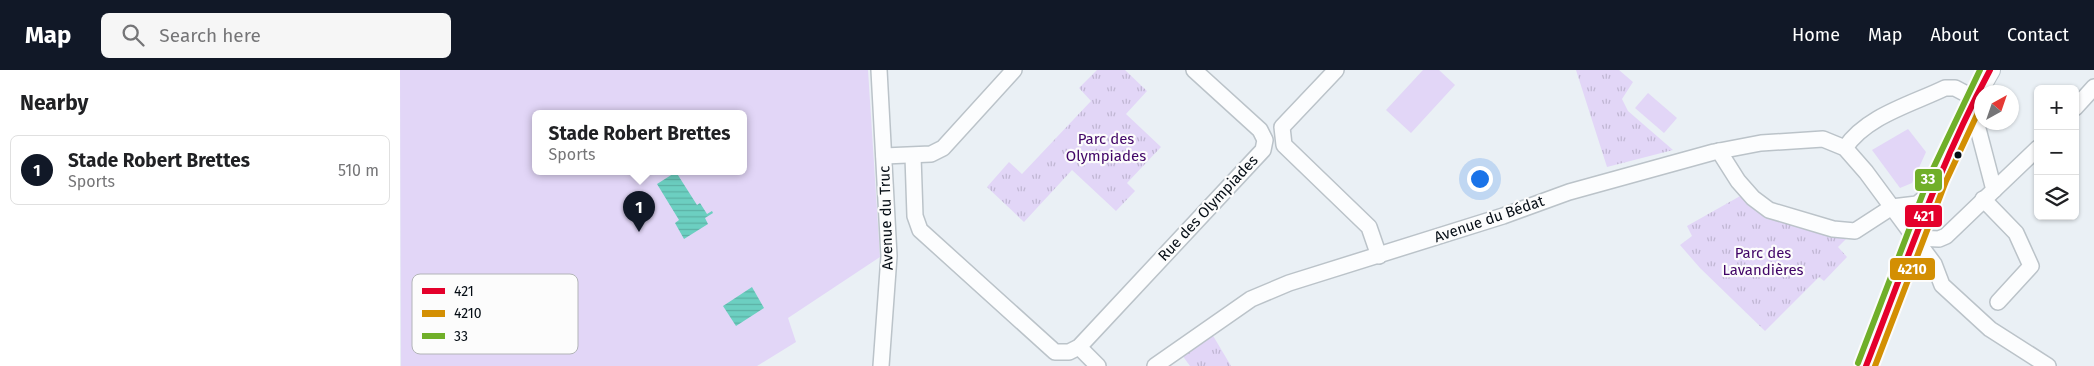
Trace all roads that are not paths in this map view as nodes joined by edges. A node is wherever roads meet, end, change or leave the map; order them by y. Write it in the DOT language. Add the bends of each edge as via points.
graph roads {
  1 [pos="879,70"];
  2 [pos="1014,70"];
  3 [pos="1194,70"];
  4 [pos="1336,70"];
  5 [pos="1990,70"];
  6 [pos="2094,87"];
  7 [pos="1972,102"];
  8 [pos="2079,104"];
  9 [pos="1845,148"];
  10 [pos="1719,151"];
  11 [pos="2034,152"];
  12 [pos="884,156"];
  13 [pos="913,156"];
  14 [pos="1935,189"];
  15 [pos="1989,194"];
  16 [pos="1892,207"];
  17 [pos="1915,238"];
  18 [pos="1379,256"];
  19 [pos="1998,302"];
  20 [pos="1079,347"];
  21 [pos="881,366"];
  22 [pos="1098,366"];
  23 [pos="1155,366"];
  24 [pos="1866,366"];
  25 [pos="2048,366"];
  1 -- 12 [label="street, Avenue du Truc"];
  2 -- 13 [label="street" via="942,148 931,154"];
  3 -- 20 [label="street, Rue des Olympiades" via="1260,130 1265,140 1262,150"];
  4 -- 18 [label="street" via="1282,127 1284,145 1369,227"];
  5 -- 7 [label="main road"];
  6 -- 8 [label="street"];
  7 -- 9 [label="street" via="1956,88 1945,88 1868,125"];
  7 -- 14 [label="main road"];
  7 -- 15 [label="street"];
  9 -- 10 [label="street, Avenue du Bédat" via="1823,139 1796,139"];
  9 -- 16 [label="street"];
  10 -- 16 [label="street" via="1743,187 1769,210 1833,229 1855,231"];
  10 -- 18 [label="street, Avenue du Bédat" via="1569,192"];
  11 -- 15 [label="street"];
  12 -- 13 [label="street"];
  12 -- 21 [label="street, Avenue du Truc" via="889,256"];
  13 -- 20 [label="street" via="915,216 920,230 1055,352 1069,352"];
  14 -- 16 [label="street" via="1918,204"];
  14 -- 17 [label="main road"];
  15 -- 17 [label="street" via="1946,236 1939,239"];
  15 -- 19 [label="street" via="2016,233 2031,266"];
  16 -- 17 [label="street"];
  17 -- 24 [label="main road"];
  17 -- 25 [label="street" via="1934,264 1942,285 1990,329"];
  18 -- 23 [label="street, Avenue du Bédat" via="1289,283 1251,299"];
  20 -- 22 [label="street"];
}
